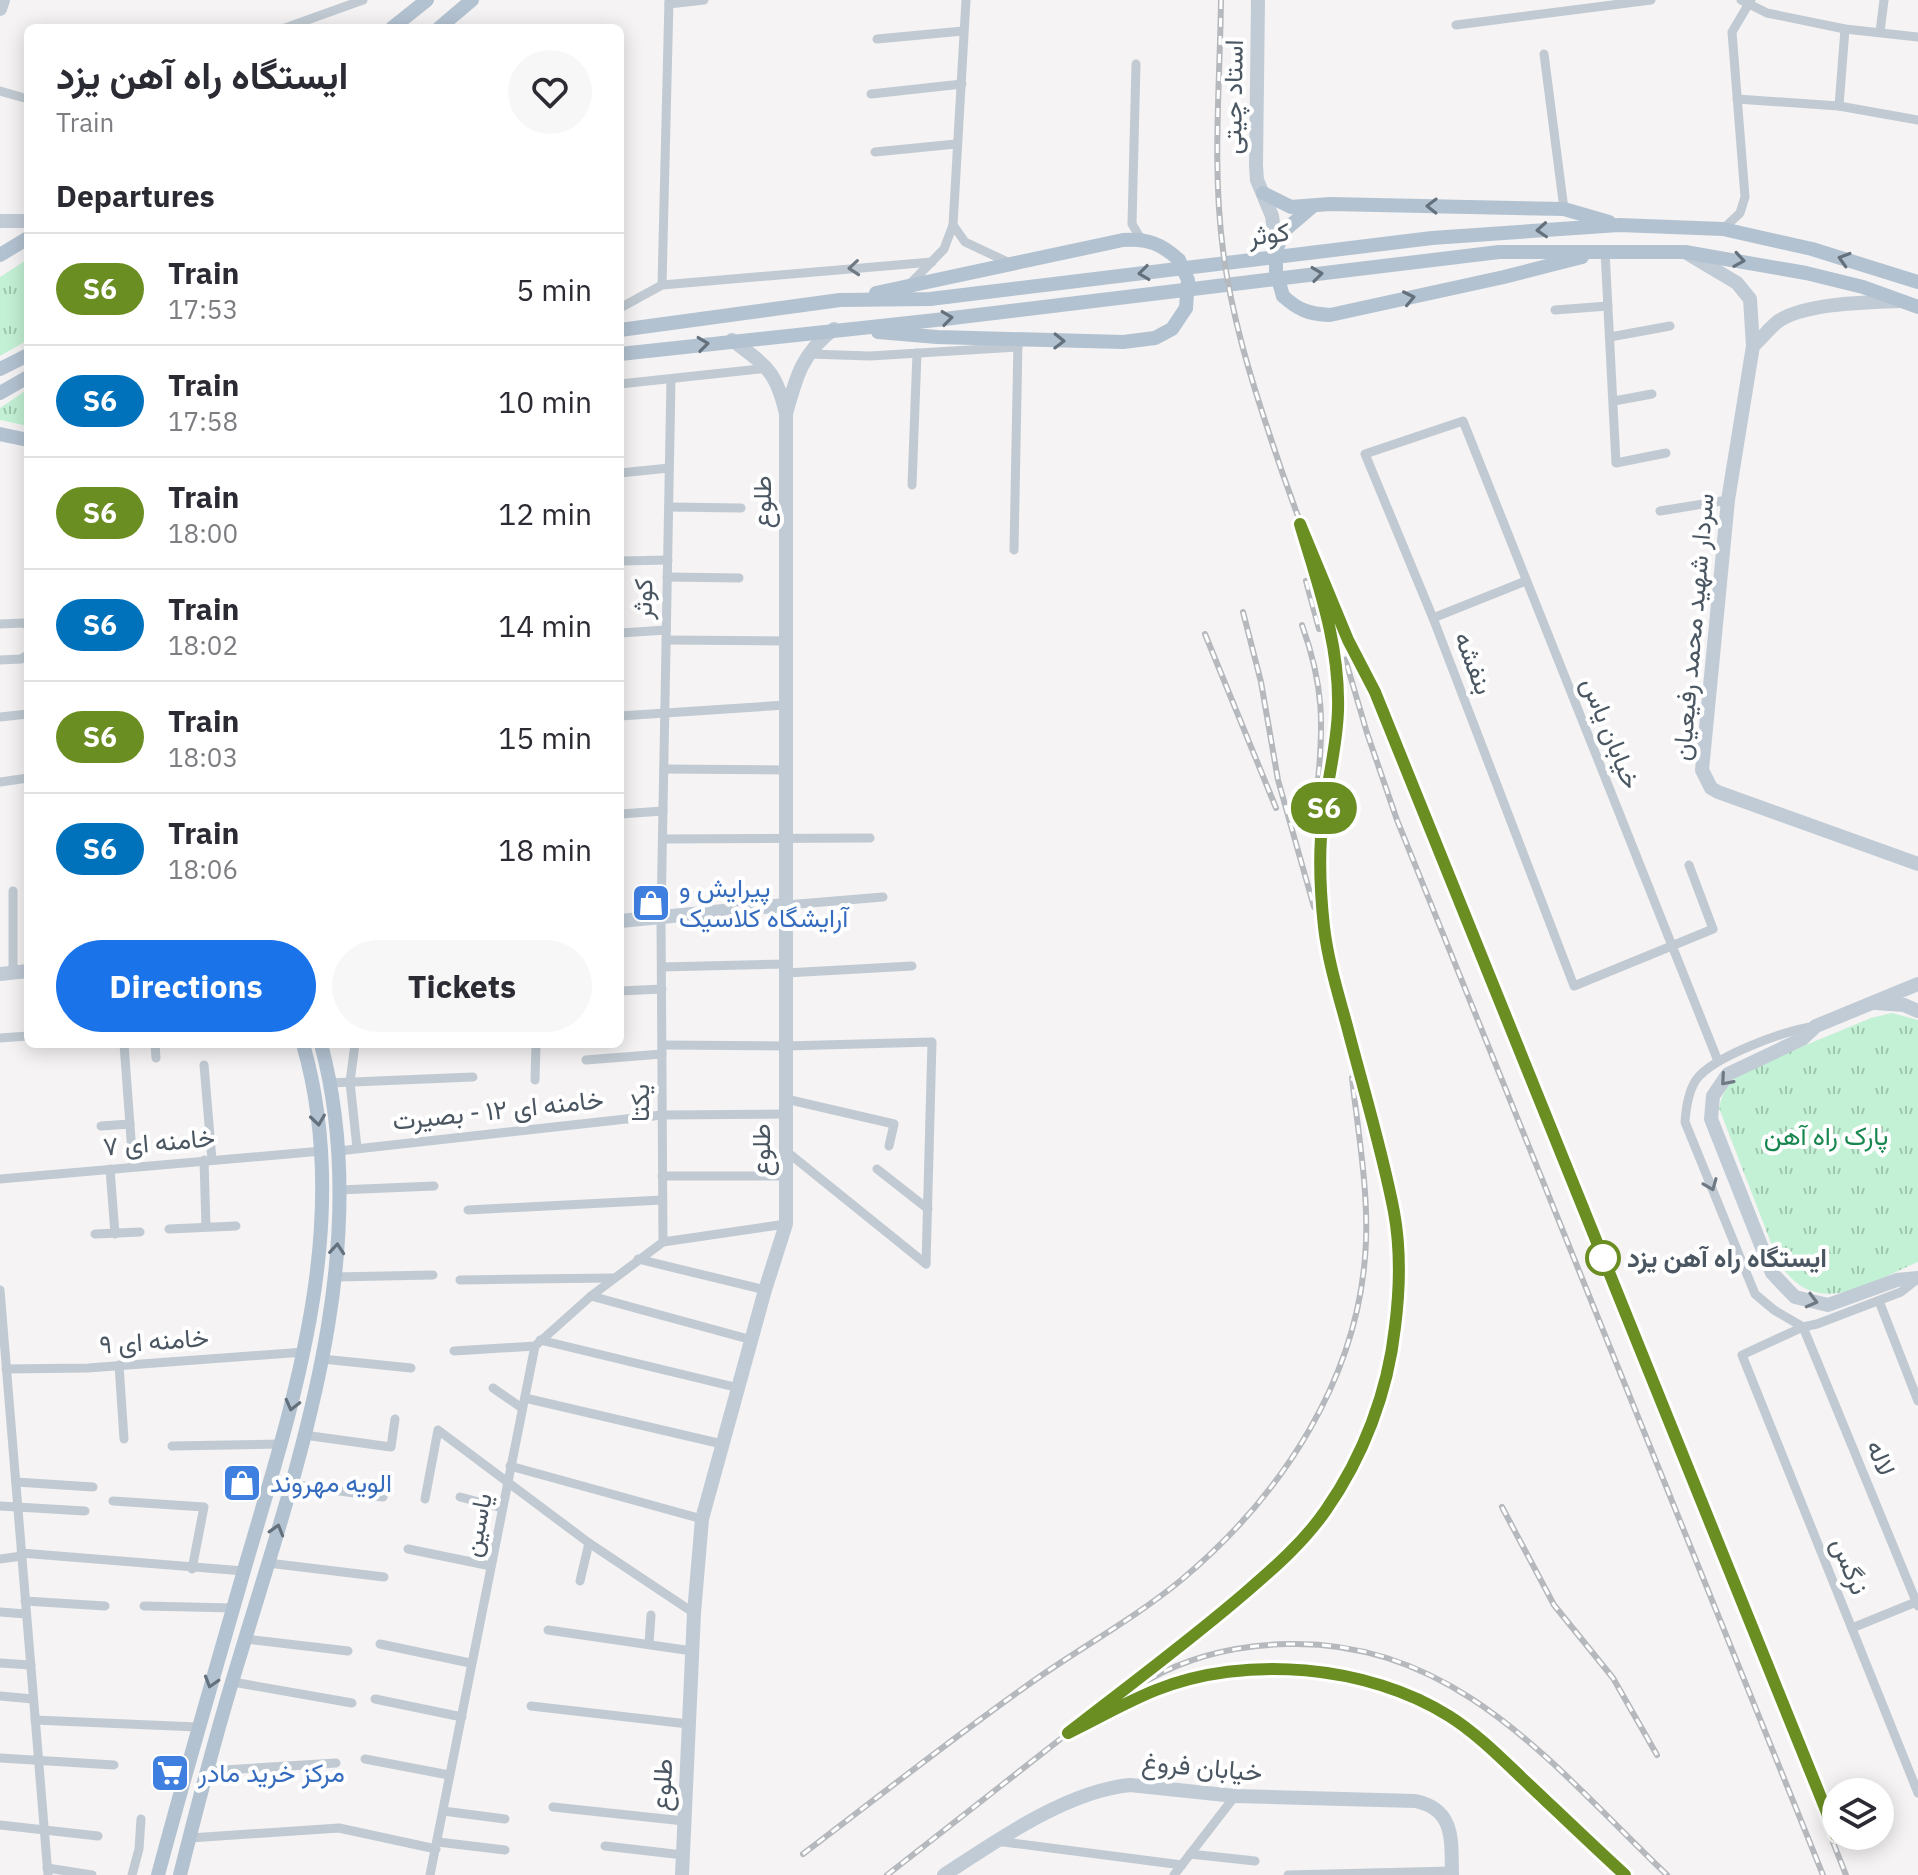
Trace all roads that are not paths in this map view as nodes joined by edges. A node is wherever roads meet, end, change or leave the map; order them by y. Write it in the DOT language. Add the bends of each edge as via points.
graph roads {
  1 [pos="3,0"];
  2 [pos="363,0"];
  3 [pos="427,0"];
  4 [pos="472,0"];
  5 [pos="704,0"];
  6 [pos="966,0"];
  7 [pos="1258,0"];
  8 [pos="1651,0"];
  9 [pos="1884,0"];
  10 [pos="1747,1"];
  11 [pos="669,2"];
  12 [pos="0,9"];
  13 [pos="296,24"];
  14 [pos="397,24"];
  15 [pos="444,24"];
  16 [pos="1456,25"];
  17 [pos="1845,29"];
  18 [pos="963,31"];
  19 [pos="1880,32"];
  20 [pos="1918,37"];
  21 [pos="877,39"];
  22 [pos="1544,54"];
  23 [pos="1136,64"];
  24 [pos="962,84"];
  25 [pos="0,91"];
  26 [pos="871,94"];
  27 [pos="24,98"];
  28 [pos="1737,99"];
  29 [pos="1839,106"];
  30 [pos="1918,120"];
  31 [pos="956,144"];
  32 [pos="875,152"];
  33 [pos="1263,193"];
  34 [pos="1313,206"];
  35 [pos="1564,209"];
  36 [pos="0,221"];
  37 [pos="24,221"];
  38 [pos="953,225"];
  39 [pos="1619,225"];
  40 [pos="1723,229"];
  41 [pos="1141,239"];
  42 [pos="24,240"];
  43 [pos="1276,248"];
  44 [pos="1605,251"];
  45 [pos="1685,252"];
  46 [pos="0,255"];
  47 [pos="932,262"];
  48 [pos="1012,264"];
  49 [pos="1918,282"];
  50 [pos="662,285"];
  51 [pos="908,287"];
  52 [pos="840,300"];
  53 [pos="1903,301"];
  54 [pos="624,306"];
  55 [pos="1608,306"];
  56 [pos="1918,307"];
  57 [pos="1555,310"];
  58 [pos="1670,326"];
  59 [pos="624,329"];
  60 [pos="838,329"];
  61 [pos="1610,337"];
  62 [pos="732,340"];
  63 [pos="1018,343"];
  64 [pos="1753,346"];
  65 [pos="917,353"];
  66 [pos="624,354"];
  67 [pos="809,354"];
  68 [pos="24,357"];
  69 [pos="769,368"];
  70 [pos="0,369"];
  71 [pos="24,379"];
  72 [pos="671,379"];
  73 [pos="624,384"];
  74 [pos="0,393"];
  75 [pos="1652,394"];
  76 [pos="1614,401"];
  77 [pos="786,414"];
  78 [pos="1463,421"];
  79 [pos="3,437"];
  80 [pos="24,440"];
  81 [pos="1666,453"];
  82 [pos="669,468"];
  83 [pos="624,473"];
  84 [pos="912,485"];
  85 [pos="1728,500"];
  86 [pos="669,507"];
  87 [pos="741,508"];
  88 [pos="1660,511"];
  89 [pos="1014,550"];
  90 [pos="668,560"];
  91 [pos="624,561"];
  92 [pos="667,577"];
  93 [pos="739,578"];
  94 [pos="1526,581"];
  95 [pos="1433,618"];
  96 [pos="24,623"];
  97 [pos="0,624"];
  98 [pos="624,633"];
  99 [pos="666,635"];
  100 [pos="786,641"];
  101 [pos="24,657"];
  102 [pos="0,660"];
  103 [pos="786,705"];
  104 [pos="665,712"];
  105 [pos="24,714"];
  106 [pos="624,716"];
  107 [pos="0,717"];
  108 [pos="664,769"];
  109 [pos="786,770"];
  110 [pos="24,779"];
  111 [pos="0,782"];
  112 [pos="663,811"];
  113 [pos="624,814"];
  114 [pos="870,838"];
  115 [pos="663,839"];
  116 [pos="786,839"];
  117 [pos="1918,864"];
  118 [pos="1689,865"];
  119 [pos="13,891"];
  120 [pos="883,897"];
  121 [pos="786,905"];
  122 [pos="661,916"];
  123 [pos="624,921"];
  124 [pos="1672,947"];
  125 [pos="912,966"];
  126 [pos="662,967"];
  127 [pos="786,968"];
  128 [pos="14,973"];
  129 [pos="1918,984"];
  130 [pos="662,989"];
  131 [pos="624,991"];
  132 [pos="1867,1003"];
  133 [pos="1918,1011"];
  134 [pos="1816,1026"];
  135 [pos="24,1036"];
  136 [pos="0,1038"];
  137 [pos="786,1046"];
  138 [pos="124,1048"];
  139 [pos="155,1048"];
  140 [pos="304,1048"];
  141 [pos="322,1048"];
  142 [pos="354,1048"];
  143 [pos="536,1048"];
  144 [pos="662,1049"];
  145 [pos="156,1058"];
  146 [pos="586,1060"];
  147 [pos="1718,1061"];
  148 [pos="204,1065"];
  149 [pos="473,1077"];
  150 [pos="535,1080"];
  151 [pos="350,1082"];
  152 [pos="329,1083"];
  153 [pos="786,1106"];
  154 [pos="662,1115"];
  155 [pos="130,1124"];
  156 [pos="101,1126"];
  157 [pos="889,1146"];
  158 [pos="357,1148"];
  159 [pos="322,1151"];
  160 [pos="338,1151"];
  161 [pos="786,1151"];
  162 [pos="208,1160"];
  163 [pos="133,1166"];
  164 [pos="110,1169"];
  165 [pos="877,1169"];
  166 [pos="662,1176"];
  167 [pos="785,1176"];
  168 [pos="0,1179"];
  169 [pos="434,1186"];
  170 [pos="339,1190"];
  171 [pos="662,1200"];
  172 [pos="928,1209"];
  173 [pos="468,1210"];
  174 [pos="786,1224"];
  175 [pos="236,1226"];
  176 [pos="206,1227"];
  177 [pos="169,1229"];
  178 [pos="140,1232"];
  179 [pos="95,1234"];
  180 [pos="115,1234"];
  181 [pos="663,1242"];
  182 [pos="638,1259"];
  183 [pos="433,1275"];
  184 [pos="334,1277"];
  185 [pos="613,1278"];
  186 [pos="1918,1278"];
  187 [pos="460,1280"];
  188 [pos="0,1290"];
  189 [pos="765,1290"];
  190 [pos="591,1296"];
  191 [pos="1879,1301"];
  192 [pos="1803,1327"];
  193 [pos="2,1331"];
  194 [pos="752,1340"];
  195 [pos="538,1343"];
  196 [pos="454,1351"];
  197 [pos="304,1352"];
  198 [pos="322,1359"];
  199 [pos="119,1365"];
  200 [pos="411,1368"];
  201 [pos="6,1369"];
  202 [pos="493,1388"];
  203 [pos="739,1388"];
  204 [pos="1918,1401"];
  205 [pos="524,1403"];
  206 [pos="395,1419"];
  207 [pos="304,1435"];
  208 [pos="124,1439"];
  209 [pos="281,1444"];
  210 [pos="722,1444"];
  211 [pos="172,1446"];
  212 [pos="510,1466"];
  213 [pos="16,1482"];
  214 [pos="507,1483"];
  215 [pos="290,1484"];
  216 [pos="93,1487"];
  217 [pos="383,1497"];
  218 [pos="460,1497"];
  219 [pos="425,1499"];
  220 [pos="113,1501"];
  221 [pos="0,1506"];
  222 [pos="18,1507"];
  223 [pos="502,1508"];
  224 [pos="85,1511"];
  225 [pos="702,1519"];
  226 [pos="589,1543"];
  227 [pos="408,1549"];
  228 [pos="22,1554"];
  229 [pos="0,1559"];
  230 [pos="268,1563"];
  231 [pos="491,1566"];
  232 [pos="192,1569"];
  233 [pos="244,1571"];
  234 [pos="384,1577"];
  235 [pos="580,1581"];
  236 [pos="25,1601"];
  237 [pos="1917,1604"];
  238 [pos="105,1606"];
  239 [pos="144,1606"];
  240 [pos="234,1608"];
  241 [pos="0,1612"];
  242 [pos="694,1613"];
  243 [pos="26,1614"];
  244 [pos="651,1615"];
  245 [pos="1852,1628"];
  246 [pos="548,1630"];
  247 [pos="246,1639"];
  248 [pos="380,1644"];
  249 [pos="649,1644"];
  250 [pos="348,1651"];
  251 [pos="692,1651"];
  252 [pos="220,1653"];
  253 [pos="239,1658"];
  254 [pos="0,1663"];
  255 [pos="470,1663"];
  256 [pos="31,1665"];
  257 [pos="233,1682"];
  258 [pos="0,1696"];
  259 [pos="33,1699"];
  260 [pos="375,1699"];
  261 [pos="352,1703"];
  262 [pos="531,1706"];
  263 [pos="462,1717"];
  264 [pos="35,1720"];
  265 [pos="688,1724"];
  266 [pos="197,1727"];
  267 [pos="0,1758"];
  268 [pos="365,1759"];
  269 [pos="39,1761"];
  270 [pos="336,1763"];
  271 [pos="114,1765"];
  272 [pos="208,1771"];
  273 [pos="449,1775"];
  274 [pos="1918,1793"];
  275 [pos="1235,1796"];
  276 [pos="553,1807"];
  277 [pos="443,1811"];
  278 [pos="141,1819"];
  279 [pos="505,1819"];
  280 [pos="684,1821"];
  281 [pos="0,1825"];
  282 [pos="44,1829"];
  283 [pos="98,1836"];
  284 [pos="190,1838"];
  285 [pos="996,1841"];
  286 [pos="437,1845"];
  287 [pos="605,1846"];
  288 [pos="505,1850"];
  289 [pos="1190,1854"];
  290 [pos="683,1855"];
  291 [pos="1255,1861"];
  292 [pos="1182,1865"];
  293 [pos="48,1872"];
  294 [pos="1452,1873"];
  295 [pos="92,1875"];
  296 [pos="132,1875"];
  297 [pos="158,1875"];
  298 [pos="180,1875"];
  299 [pos="430,1875"];
  300 [pos="682,1875"];
  301 [pos="944,1875"];
  302 [pos="1174,1875"];
  303 [pos="1288,1875"];
  1 -- 12 [label="street"];
  2 -- 13 [label="street"];
  3 -- 14 [label="main road"];
  4 -- 15 [label="main road"];
  5 -- 11 [label="street"];
  6 -- 18 [label="street"];
  7 -- 33 [label="street, استاد چیتی" via="1256,165"];
  8 -- 16 [label="street"];
  9 -- 19 [label="street"];
  10 -- 17 [label="street" via="1767,13"];
  10 -- 28 [label="street" via="1732,32"];
  11 -- 50 [label="street"];
  17 -- 19 [label="street"];
  17 -- 29 [label="street"];
  18 -- 21 [label="street"];
  18 -- 24 [label="street"];
  19 -- 20 [label="street"];
  22 -- 35 [label="street"];
  23 -- 41 [label="street" via="1132,224"];
  24 -- 26 [label="street"];
  24 -- 31 [label="street"];
  25 -- 27 [label="street"];
  28 -- 29 [label="street"];
  28 -- 40 [label="street" via="1745,197 1740,213"];
  29 -- 30 [label="street"];
  31 -- 32 [label="street"];
  31 -- 38 [label="street"];
  33 -- 34 [label="main road" via="1291,207"];
  33 -- 43 [label="street, استاد چیتی"];
  35 -- 34 [label="main road, one-way"];
  34 -- 43 [label="main road" via="1294,220"];
  35 -- 39 [label="main road"];
  36 -- 37 [label="street"];
  38 -- 47 [label="street" via="944,249"];
  38 -- 48 [label="street" via="965,242"];
  39 -- 40 [label="main road, کوثر"];
  39 -- 52 [label="main road, کوثر, one-way" via="1432,238 930,299"];
  49 -- 40 [label="main road, کوثر, one-way" via="1812,249"];
  41 -- 48 [label="main road"];
  63 -- 41 [label="main road, one-way, bridge" via="1123,342 1155,338 1172,329 1186,308 1188,280 1179,260 1162,246"];
  42 -- 46 [label="main road"];
  43 -- 44 [label="main road, one-way, bridge" via="1283,296 1311,315 1330,315"];
  44 -- 45 [label="main road, کوثر"];
  44 -- 55 [label="street"];
  60 -- 44 [label="main road, کوثر, one-way" via="1499,252"];
  45 -- 53 [label="main road, کوثر, one-way" via="1806,273"];
  45 -- 64 [label="street, سردار شهید محمد رفیعیان" via="1737,283 1750,299"];
  47 -- 50 [label="street, one-way"];
  47 -- 51 [label="street"];
  48 -- 51 [label="main road"];
  50 -- 54 [label="street"];
  51 -- 52 [label="main road"];
  52 -- 59 [label="main road, کوثر"];
  53 -- 56 [label="main road, کوثر"];
  53 -- 64 [label="street" via="1810,310 1778,321"];
  55 -- 57 [label="street"];
  55 -- 61 [label="street"];
  58 -- 61 [label="street"];
  60 -- 62 [label="main road, کوثر"];
  60 -- 63 [label="main road"];
  60 -- 67 [label="street"];
  61 -- 76 [label="street"];
  66 -- 62 [label="main road, کوثر, one-way"];
  62 -- 69 [label="street"];
  63 -- 65 [label="street"];
  63 -- 89 [label="street"];
  64 -- 85 [label="street, سردار شهید محمد رفیعیان"];
  65 -- 67 [label="street"];
  65 -- 84 [label="street"];
  67 -- 77 [label="street" via="798,369"];
  68 -- 70 [label="main road"];
  69 -- 72 [label="street"];
  69 -- 77 [label="street"];
  71 -- 74 [label="main road"];
  72 -- 73 [label="street"];
  72 -- 82 [label="street, کوثر"];
  75 -- 76 [label="street"];
  76 -- 81 [label="street" via="1616,463"];
  77 -- 100 [label="street, طلوع"];
  78 -- 94 [label="street, خیابان یاس"];
  78 -- 95 [label="street, بنفشه" via="1365,454"];
  79 -- 80 [label="main road"];
  82 -- 83 [label="street"];
  82 -- 86 [label="street, کوثر"];
  85 -- 88 [label="street"];
  85 -- 117 [label="street, سردار شهید محمد رفیعیان" via="1705,779 1718,792"];
  86 -- 87 [label="street"];
  86 -- 90 [label="street, کوثر"];
  90 -- 91 [label="street"];
  90 -- 92 [label="street, کوثر"];
  92 -- 93 [label="street"];
  92 -- 99 [label="street, کوثر"];
  94 -- 95 [label="street"];
  94 -- 124 [label="street, خیابان یاس"];
  95 -- 124 [label="street, بنفشه" via="1574,986"];
  96 -- 97 [label="street"];
  98 -- 99 [label="street"];
  99 -- 100 [label="street"];
  99 -- 104 [label="street, کوثر"];
  100 -- 103 [label="street, طلوع"];
  101 -- 102 [label="street"];
  103 -- 104 [label="street"];
  103 -- 109 [label="street, طلوع"];
  104 -- 106 [label="street"];
  104 -- 108 [label="street, کوثر"];
  105 -- 107 [label="street"];
  108 -- 109 [label="street"];
  108 -- 112 [label="street, کوثر"];
  109 -- 116 [label="street, طلوع"];
  110 -- 111 [label="street"];
  112 -- 113 [label="street"];
  112 -- 115 [label="street, کوثر"];
  114 -- 116 [label="street"];
  115 -- 116 [label="street"];
  115 -- 122 [label="street, کوثر"];
  116 -- 121 [label="street, طلوع"];
  118 -- 124 [label="street" via="1713,929"];
  119 -- 128 [label="street"];
  120 -- 121 [label="street"];
  121 -- 122 [label="street"];
  121 -- 127 [label="street, طلوع"];
  122 -- 123 [label="street"];
  122 -- 126 [label="street, یکتا"];
  124 -- 147 [label="street, خیابان یاس"];
  125 -- 127 [label="street"];
  126 -- 127 [label="street"];
  126 -- 130 [label="street, یکتا"];
  127 -- 137 [label="street, طلوع"];
  129 -- 132 [label="street"];
  130 -- 131 [label="street"];
  130 -- 144 [label="street, یکتا"];
  132 -- 133 [label="street"];
  132 -- 134 [label="street"];
  134 -- 147 [label="street" via="1794,1029"];
  134 -- 186 [label="street, one-way" via="1802,1039 1728,1074 1713,1096 1711,1119 1767,1262 1795,1297 1828,1305 1897,1280"];
  135 -- 136 [label="street"];
  137 -- 144 [label="street"];
  137 -- 153 [label="street, طلوع"];
  137 -- 172 [label="street" via="932,1042"];
  138 -- 155 [label="street"];
  139 -- 145 [label="street"];
  140 -- 159 [label="main road, one-way"];
  141 -- 152 [label="main road"];
  142 -- 151 [label="street"];
  143 -- 150 [label="street"];
  144 -- 146 [label="street"];
  144 -- 154 [label="street, یکتا"];
  147 -- 192 [label="street, one-way" via="1696,1080 1685,1122 1755,1294"];
  148 -- 162 [label="street"];
  149 -- 151 [label="street"];
  151 -- 152 [label="street"];
  151 -- 158 [label="street"];
  152 -- 160 [label="main road"];
  153 -- 154 [label="street, خامنه ای ۱۲ - بصیرت"];
  153 -- 157 [label="street, خامنه ای ۱۲ - بصیرت" via="894,1124"];
  153 -- 161 [label="street, طلوع"];
  154 -- 158 [label="street, خامنه ای ۱۲ - بصیرت"];
  154 -- 166 [label="street, یکتا"];
  155 -- 156 [label="street"];
  155 -- 163 [label="street"];
  158 -- 160 [label="street, خامنه ای ۱۲ - بصیرت"];
  159 -- 162 [label="street, خامنه ای ۷"];
  159 -- 197 [label="main road" via="321,1243"];
  160 -- 170 [label="main road"];
  161 -- 167 [label="street, طلوع"];
  161 -- 172 [label="street" via="926,1264"];
  162 -- 163 [label="street, خامنه ای ۷"];
  162 -- 176 [label="street"];
  163 -- 164 [label="street, خامنه ای ۷"];
  164 -- 168 [label="street, خامنه ای ۷"];
  164 -- 180 [label="street"];
  165 -- 172 [label="street"];
  166 -- 167 [label="street"];
  166 -- 171 [label="street, یکتا"];
  167 -- 174 [label="street, طلوع"];
  169 -- 170 [label="street"];
  184 -- 170 [label="main road, one-way"];
  171 -- 173 [label="street"];
  171 -- 181 [label="street, یکتا"];
  174 -- 181 [label="street"];
  174 -- 189 [label="street, طلوع"];
  175 -- 176 [label="street"];
  176 -- 177 [label="street"];
  178 -- 180 [label="street"];
  179 -- 180 [label="street"];
  181 -- 182 [label="street"];
  182 -- 185 [label="street"];
  182 -- 189 [label="street"];
  183 -- 184 [label="street"];
  184 -- 198 [label="main road"];
  185 -- 187 [label="street"];
  185 -- 190 [label="street"];
  186 -- 191 [label="street"];
  188 -- 193 [label="street"];
  189 -- 194 [label="street, طلوع"];
  190 -- 194 [label="street"];
  190 -- 195 [label="street"];
  191 -- 192 [label="street"];
  191 -- 204 [label="street"];
  192 -- 237 [label="street, لاله"];
  192 -- 245 [label="street, نرگس" via="1742,1355"];
  193 -- 201 [label="street"];
  194 -- 203 [label="street, طلوع"];
  195 -- 196 [label="street"];
  195 -- 203 [label="street"];
  195 -- 205 [label="street, یاسین"];
  197 -- 199 [label="street, خامنه ای ۹"];
  197 -- 209 [label="main road, one-way"];
  198 -- 200 [label="street"];
  198 -- 207 [label="main road"];
  199 -- 201 [label="street, خامنه ای ۹"];
  199 -- 208 [label="street"];
  201 -- 213 [label="street"];
  202 -- 205 [label="street"];
  203 -- 210 [label="street, طلوع"];
  205 -- 210 [label="street"];
  205 -- 212 [label="street, یاسین"];
  206 -- 207 [label="street" via="391,1447"];
  207 -- 215 [label="main road"];
  209 -- 211 [label="street"];
  209 -- 233 [label="main road"];
  210 -- 225 [label="street, طلوع"];
  212 -- 214 [label="street, یاسین"];
  212 -- 225 [label="street"];
  213 -- 216 [label="street"];
  213 -- 222 [label="street"];
  214 -- 219 [label="street" via="438,1430"];
  214 -- 223 [label="street, یاسین"];
  214 -- 226 [label="street"];
  215 -- 217 [label="street"];
  230 -- 215 [label="main road, one-way"];
  218 -- 223 [label="street"];
  220 -- 232 [label="street" via="204,1507"];
  221 -- 222 [label="street"];
  222 -- 224 [label="street"];
  222 -- 228 [label="street"];
  223 -- 231 [label="street, یاسین"];
  225 -- 242 [label="street, طلوع"];
  226 -- 235 [label="street"];
  226 -- 242 [label="street"];
  227 -- 231 [label="street"];
  228 -- 229 [label="street"];
  228 -- 232 [label="street"];
  228 -- 236 [label="street"];
  230 -- 234 [label="street"];
  230 -- 247 [label="main road"];
  231 -- 255 [label="street, یاسین"];
  232 -- 233 [label="street"];
  233 -- 240 [label="main road"];
  236 -- 238 [label="street"];
  236 -- 243 [label="street"];
  237 -- 245 [label="street"];
  239 -- 240 [label="street"];
  240 -- 252 [label="main road"];
  241 -- 243 [label="street"];
  242 -- 251 [label="street, طلوع"];
  243 -- 256 [label="street"];
  244 -- 249 [label="street"];
  245 -- 274 [label="street, نرگس"];
  246 -- 249 [label="street"];
  247 -- 250 [label="street"];
  247 -- 253 [label="main road"];
  248 -- 255 [label="street"];
  249 -- 251 [label="street"];
  251 -- 265 [label="street, طلوع"];
  252 -- 253 [label="main road"];
  252 -- 266 [label="main road, one-way"];
  253 -- 257 [label="main road"];
  254 -- 256 [label="street"];
  255 -- 263 [label="street, یاسین"];
  256 -- 259 [label="street"];
  257 -- 261 [label="street"];
  257 -- 272 [label="main road"];
  258 -- 259 [label="street"];
  259 -- 264 [label="street"];
  260 -- 263 [label="street"];
  262 -- 265 [label="street"];
  263 -- 273 [label="street, یاسین"];
  264 -- 266 [label="street"];
  264 -- 269 [label="street"];
  265 -- 280 [label="street, طلوع"];
  266 -- 297 [label="main road"];
  267 -- 269 [label="street"];
  268 -- 273 [label="street"];
  269 -- 271 [label="street"];
  269 -- 282 [label="street"];
  270 -- 272 [label="street"];
  272 -- 284 [label="main road"];
  273 -- 277 [label="street, یاسین"];
  275 -- 285 [label="street, خیابان فروغ" via="1113,1787"];
  275 -- 289 [label="street"];
  275 -- 294 [label="street, خیابان فروغ" via="1429,1804 1447,1822"];
  276 -- 280 [label="street"];
  277 -- 279 [label="street"];
  277 -- 286 [label="street, یاسین"];
  278 -- 296 [label="street"];
  280 -- 290 [label="street, طلوع"];
  281 -- 282 [label="street"];
  282 -- 283 [label="street"];
  282 -- 293 [label="street"];
  284 -- 286 [label="street" via="339,1828"];
  284 -- 298 [label="main road"];
  285 -- 292 [label="street"];
  285 -- 301 [label="street, خیابان فروغ"];
  286 -- 288 [label="street"];
  286 -- 299 [label="street, یاسین"];
  287 -- 290 [label="street"];
  289 -- 291 [label="street"];
  289 -- 292 [label="street"];
  290 -- 300 [label="street, طلوع"];
  292 -- 302 [label="street"];
  293 -- 295 [label="street"];
  294 -- 303 [label="street"];
}
